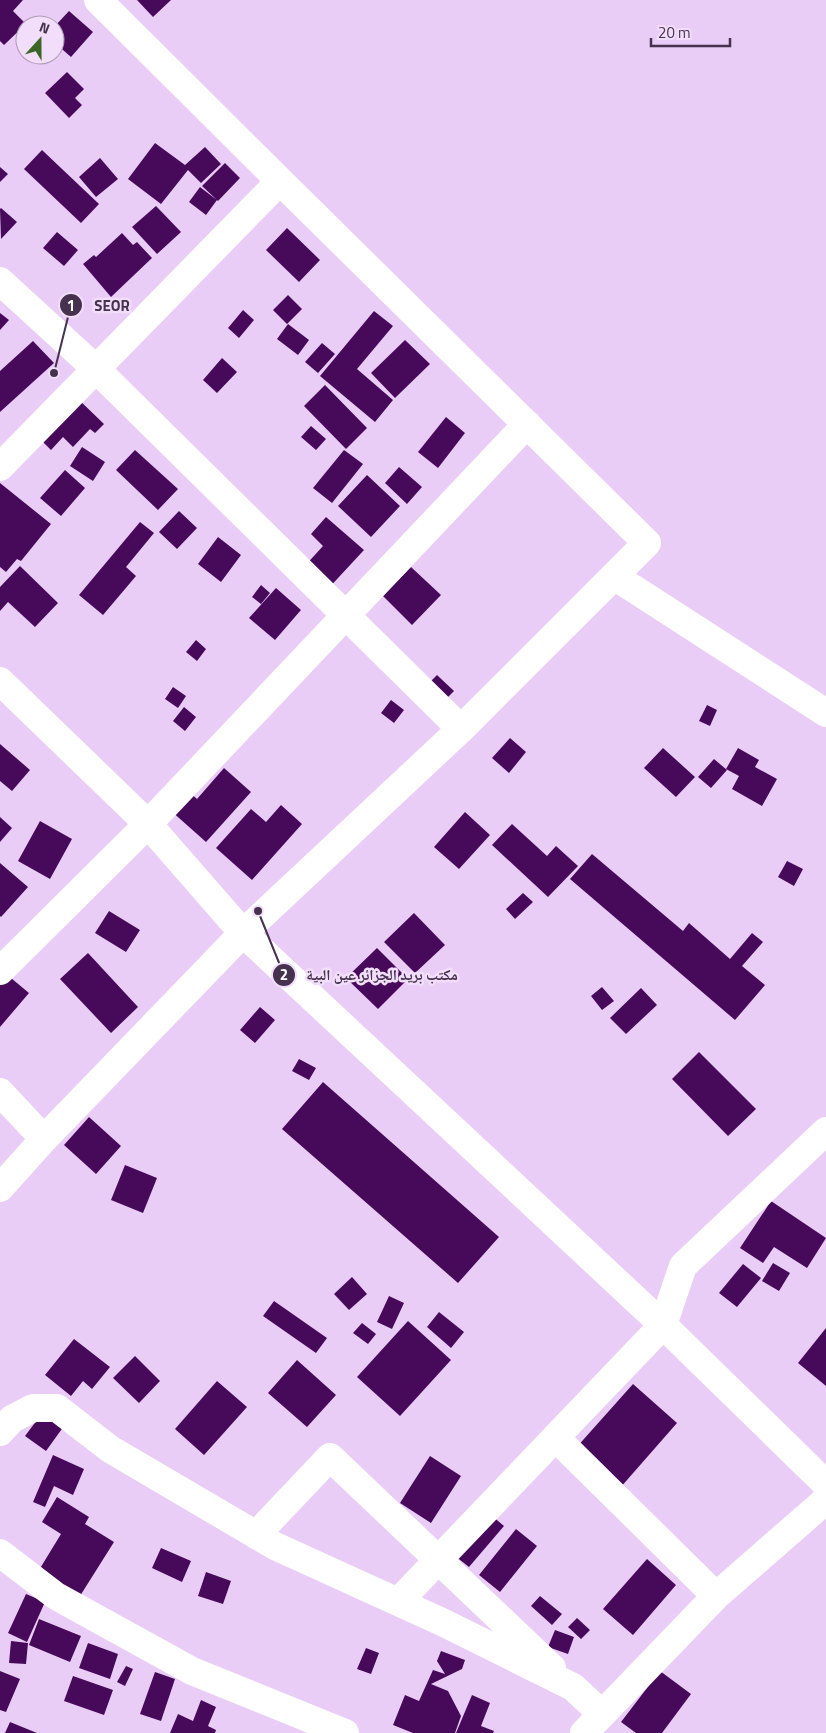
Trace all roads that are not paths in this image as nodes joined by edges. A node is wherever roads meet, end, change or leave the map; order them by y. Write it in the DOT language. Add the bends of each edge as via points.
graph roads {
  1 [pos="98,0"];
  2 [pos="280,181"];
  3 [pos="0,282"];
  4 [pos="96,369"];
  5 [pos="527,424"];
  6 [pos="0,467"];
  7 [pos="614,576"];
  8 [pos="346,615"];
  9 [pos="0,681"];
  10 [pos="826,713"];
  11 [pos="461,729"];
  12 [pos="148,824"];
  13 [pos="243,934"];
  14 [pos="0,971"];
  15 [pos="0,1092"];
  16 [pos="826,1131"];
  17 [pos="44,1139"];
  18 [pos="0,1188"];
  19 [pos="663,1325"];
  20 [pos="0,1432"];
  21 [pos="556,1438"];
  22 [pos="826,1484"];
  23 [pos="826,1500"];
  24 [pos="256,1536"];
  25 [pos="0,1553"];
  26 [pos="438,1560"];
  27 [pos="716,1596"];
  28 [pos="398,1602"];
  29 [pos="572,1687"];
  30 [pos="593,1724"];
  31 [pos="345,1733"];
  1 -- 2 [label="street"];
  2 -- 4 [label="street"];
  2 -- 5 [label="street"];
  3 -- 4 [label="street"];
  4 -- 6 [label="street"];
  4 -- 8 [label="street"];
  5 -- 7 [label="street" via="647,543"];
  5 -- 8 [label="street"];
  7 -- 10 [label="street"];
  7 -- 11 [label="street"];
  8 -- 11 [label="street"];
  8 -- 12 [label="street"];
  9 -- 12 [label="street"];
  11 -- 13 [label="street"];
  12 -- 13 [label="street"];
  12 -- 14 [label="street"];
  13 -- 17 [label="street"];
  13 -- 19 [label="street"];
  15 -- 17 [label="street"];
  16 -- 19 [label="street" via="683,1266"];
  17 -- 18 [label="street"];
  19 -- 21 [label="street"];
  19 -- 22 [label="street"];
  20 -- 24 [label="street" via="12,1419 33,1408 57,1408 110,1449"];
  21 -- 26 [label="street"];
  21 -- 27 [label="street"];
  23 -- 27 [label="street"];
  24 -- 26 [label="street" via="330,1457"];
  24 -- 28 [label="street"];
  25 -- 31 [label="street" via="56,1596 192,1671"];
  26 -- 28 [label="street"];
  26 -- 29 [label="street"];
  27 -- 30 [label="street"];
  28 -- 29 [label="street"];
  29 -- 30 [label="street"];
}
